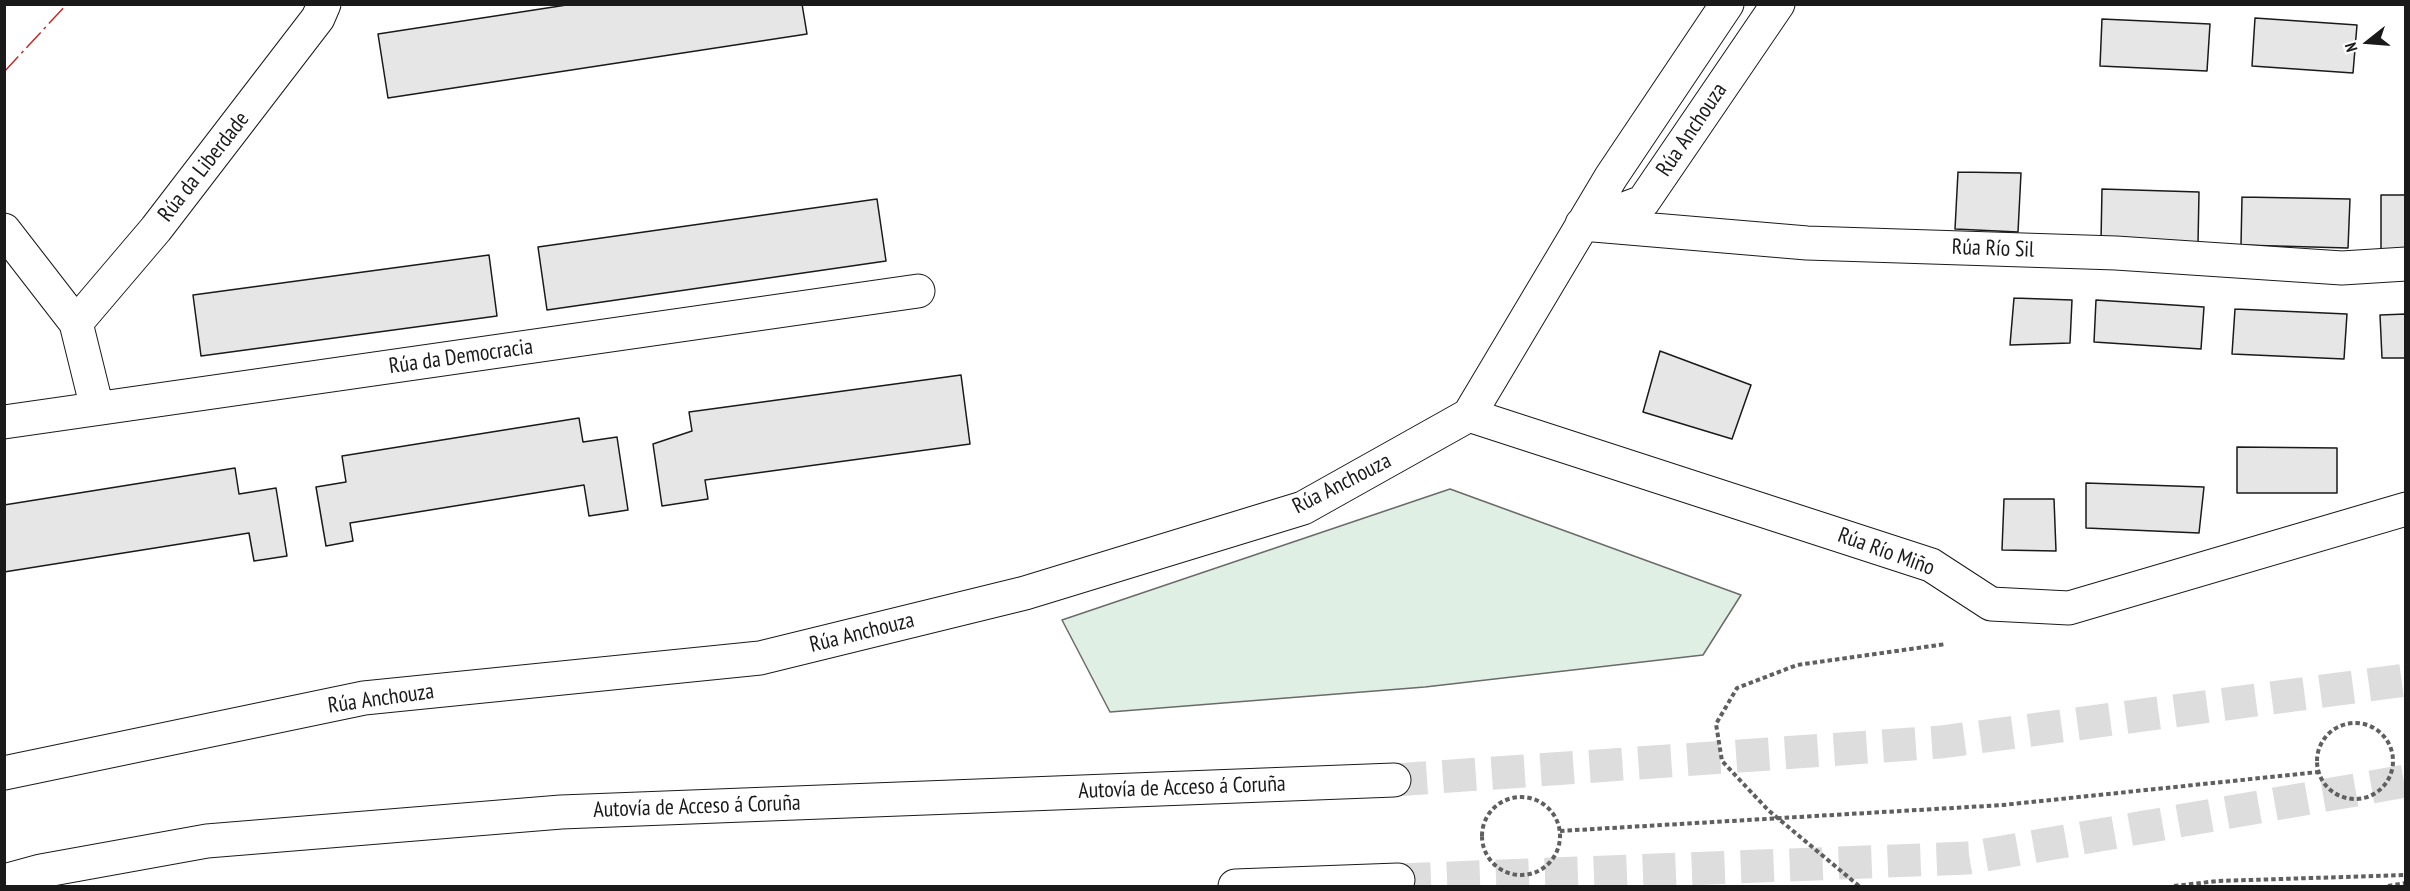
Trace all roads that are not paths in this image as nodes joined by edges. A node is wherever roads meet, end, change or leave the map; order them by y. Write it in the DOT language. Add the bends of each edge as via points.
graph roads {
  1 [pos="324,4"];
  2 [pos="1727,4"];
  3 [pos="1778,4"];
  4 [pos="1582,224"];
  5 [pos="4,230"];
  6 [pos="2406,264"];
  7 [pos="918,291"];
  8 [pos="76,323"];
  9 [pos="97,408"];
  10 [pos="1469,415"];
  11 [pos="4,422"];
  12 [pos="2406,509"];
  13 [pos="4,773"];
  14 [pos="1394,780"];
  15 [pos="1398,880"];
  16 [pos="4,881"];
  17 [pos="1236,886"];
  1 -- 8 [label="main road, Rúa da Liberdade" via="318,18 156,229"];
  2 -- 4 [label="main road, Rúa Anchouza"];
  3 -- 4 [label="main road, Rúa Anchouza" via="1643,202"];
  4 -- 6 [label="main road, Rúa Río Sil" via="1807,243 2116,253 2342,268"];
  4 -- 10 [label="main road, Rúa Anchouza"];
  5 -- 8 [label="main road"];
  7 -- 9 [label="main road, Rúa da Democracia"];
  8 -- 9 [label="main road"];
  9 -- 11 [label="main road, Rúa da Democracia"];
  10 -- 12 [label="main road, Rúa Río Miño" via="1930,565 1991,604 2069,608"];
  10 -- 13 [label="main road, Rúa Anchouza" via="1304,508 1024,593 760,658 364,698"];
  14 -- 16 [label="main road, Autovía de Acceso á Coruña" via="561,812 207,841"];
  15 -- 17 [label="main road"];
}
